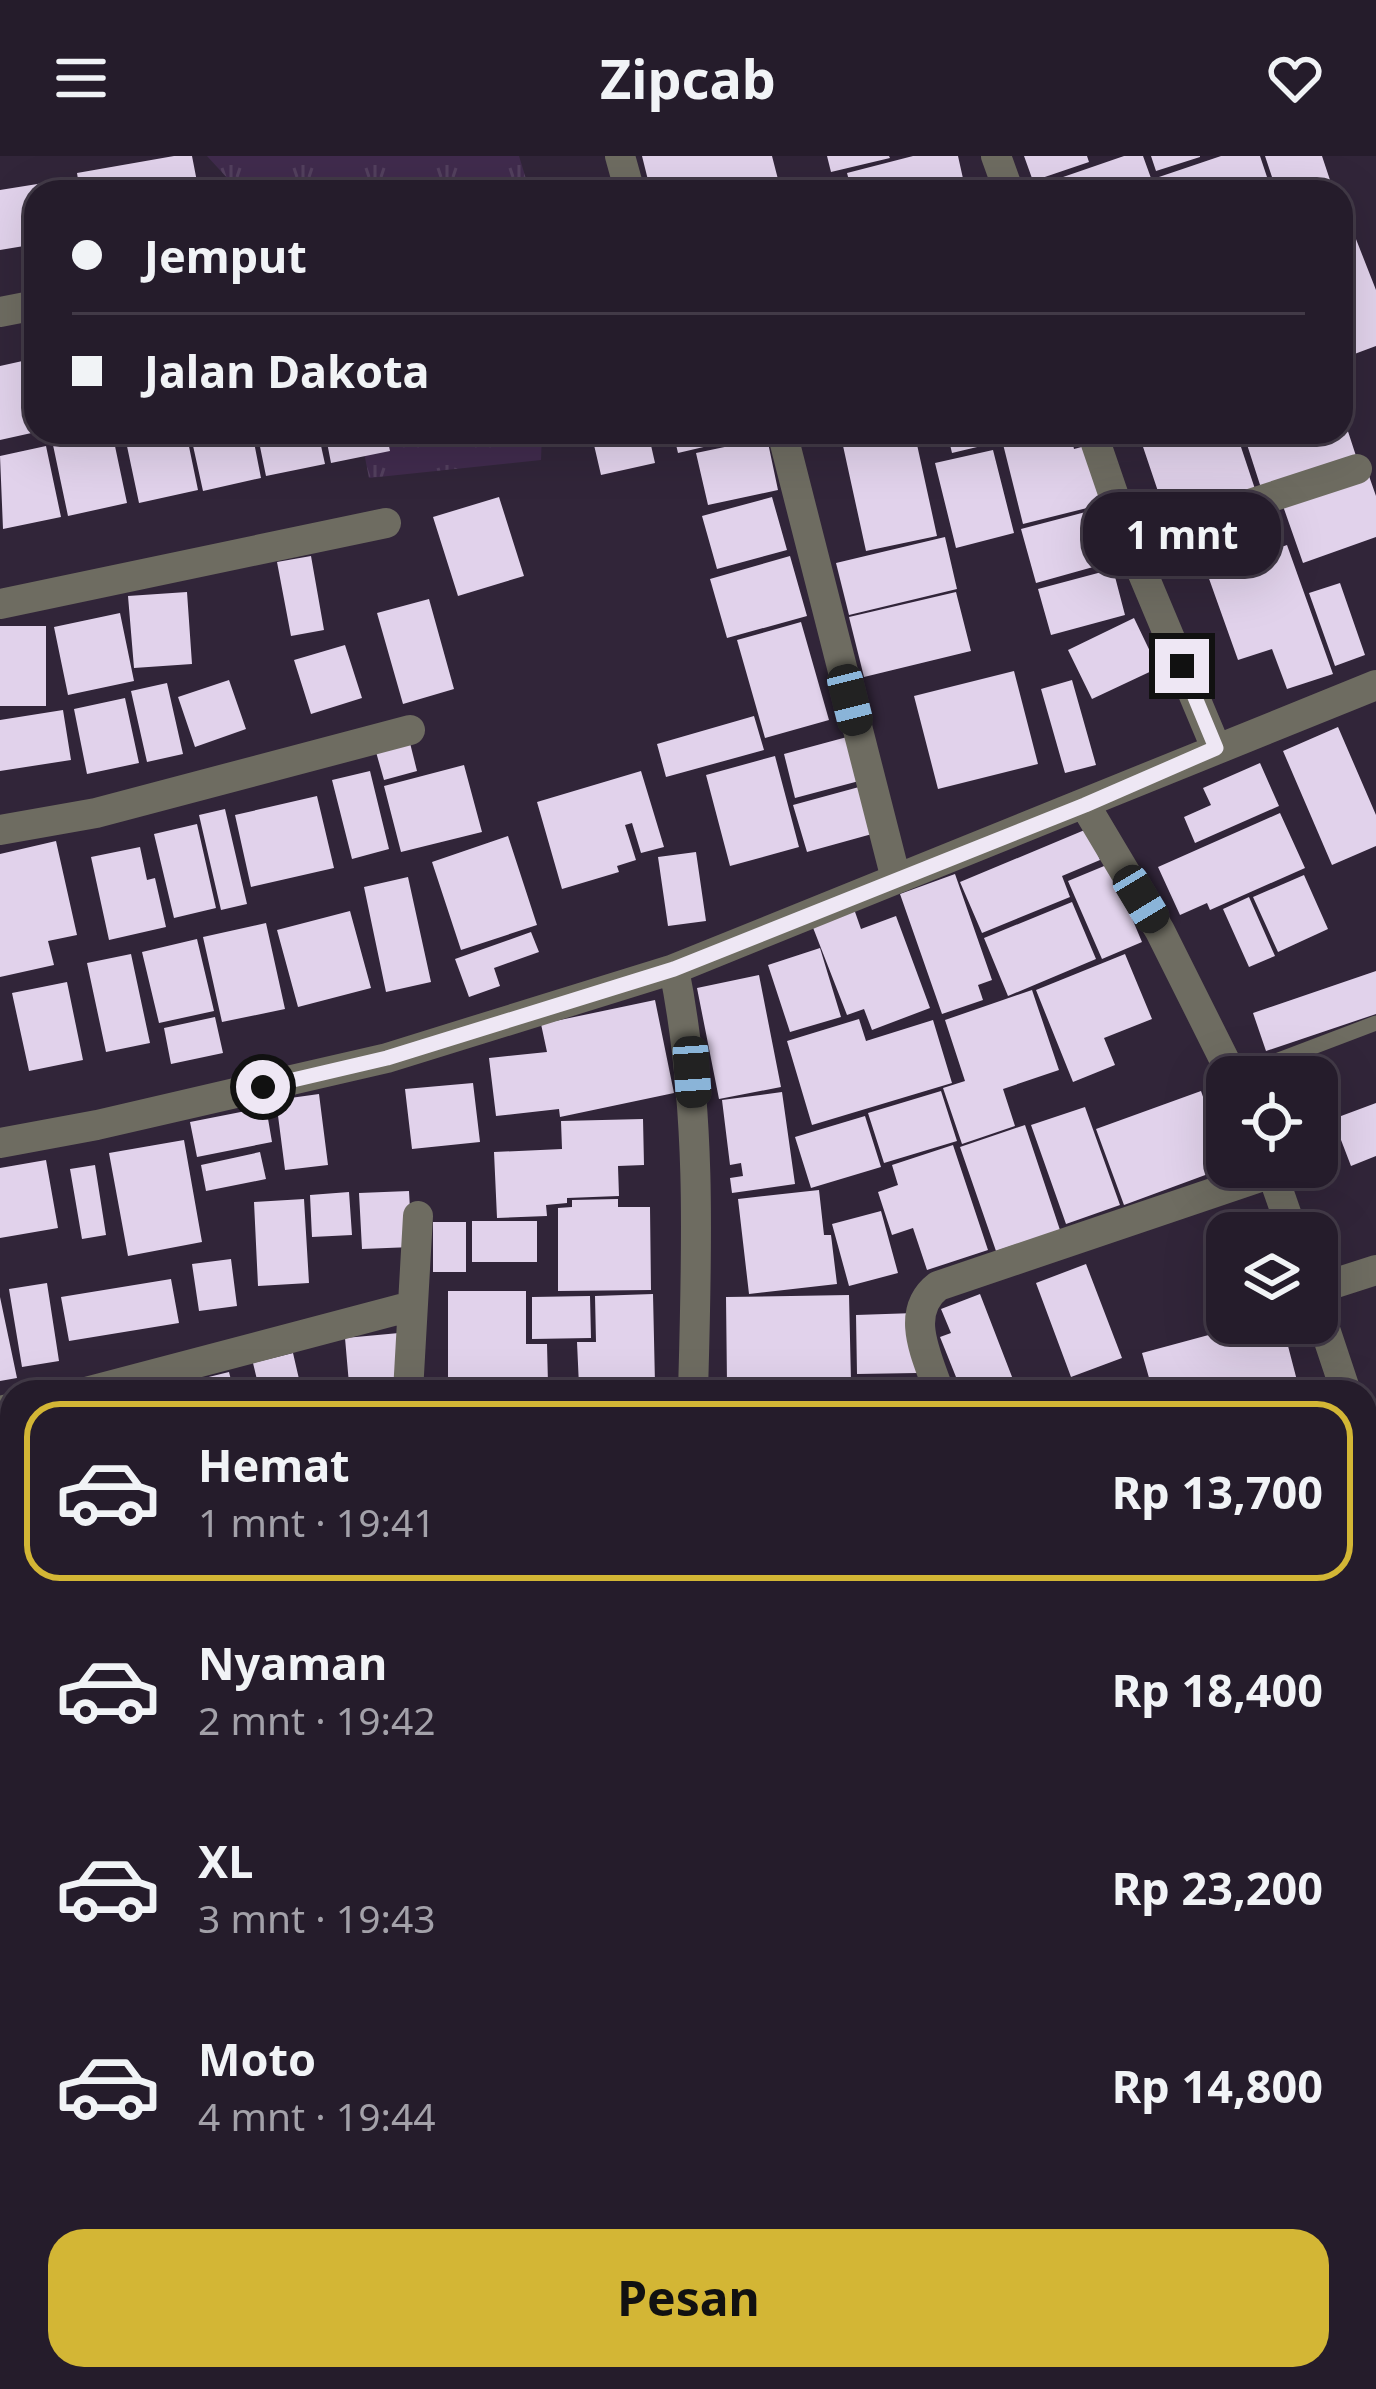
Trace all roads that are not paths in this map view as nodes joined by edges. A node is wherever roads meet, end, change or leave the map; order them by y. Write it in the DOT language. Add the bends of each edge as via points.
graph roads {
  1 [pos="785,444"];
  2 [pos="1096,444"];
  3 [pos="1357,469"];
  4 [pos="386,523"];
  5 [pos="1130,543"];
  6 [pos="0,604"];
  7 [pos="1376,686"];
  8 [pos="410,730"];
  9 [pos="1216,748"];
  10 [pos="1085,805"];
  11 [pos="0,830"];
  12 [pos="896,879"];
  13 [pos="674,969"];
  14 [pos="1376,1023"];
  15 [pos="1223,1056"];
  16 [pos="1289,1056"];
  17 [pos="0,1143"];
  18 [pos="1219,1188"];
  19 [pos="418,1216"];
  20 [pos="1376,1270"];
  21 [pos="1338,1282"];
  22 [pos="412,1306"];
  23 [pos="1330,1344"];
  24 [pos="131,1380"];
  25 [pos="409,1380"];
  26 [pos="693,1380"];
  27 [pos="935,1380"];
  28 [pos="1342,1380"];
  1 -- 12 [label="street"];
  2 -- 5 [label="street"];
  3 -- 5 [label="street"];
  4 -- 6 [label="street"];
  5 -- 9 [label="street"];
  7 -- 9 [label="street"];
  8 -- 11 [label="street"];
  9 -- 10 [label="street"];
  10 -- 12 [label="street"];
  10 -- 15 [label="street"];
  12 -- 13 [label="street"];
  13 -- 17 [label="street" via="387,1058"];
  13 -- 26 [label="street" via="695,1120"];
  14 -- 16 [label="lane"];
  18 -- 27 [label="street" via="938,1286 920,1310 919,1327"];
  19 -- 22 [label="street"];
  20 -- 21 [label="street"];
  22 -- 24 [label="street"];
  22 -- 25 [label="street"];
  23 -- 28 [label="street"];
}
